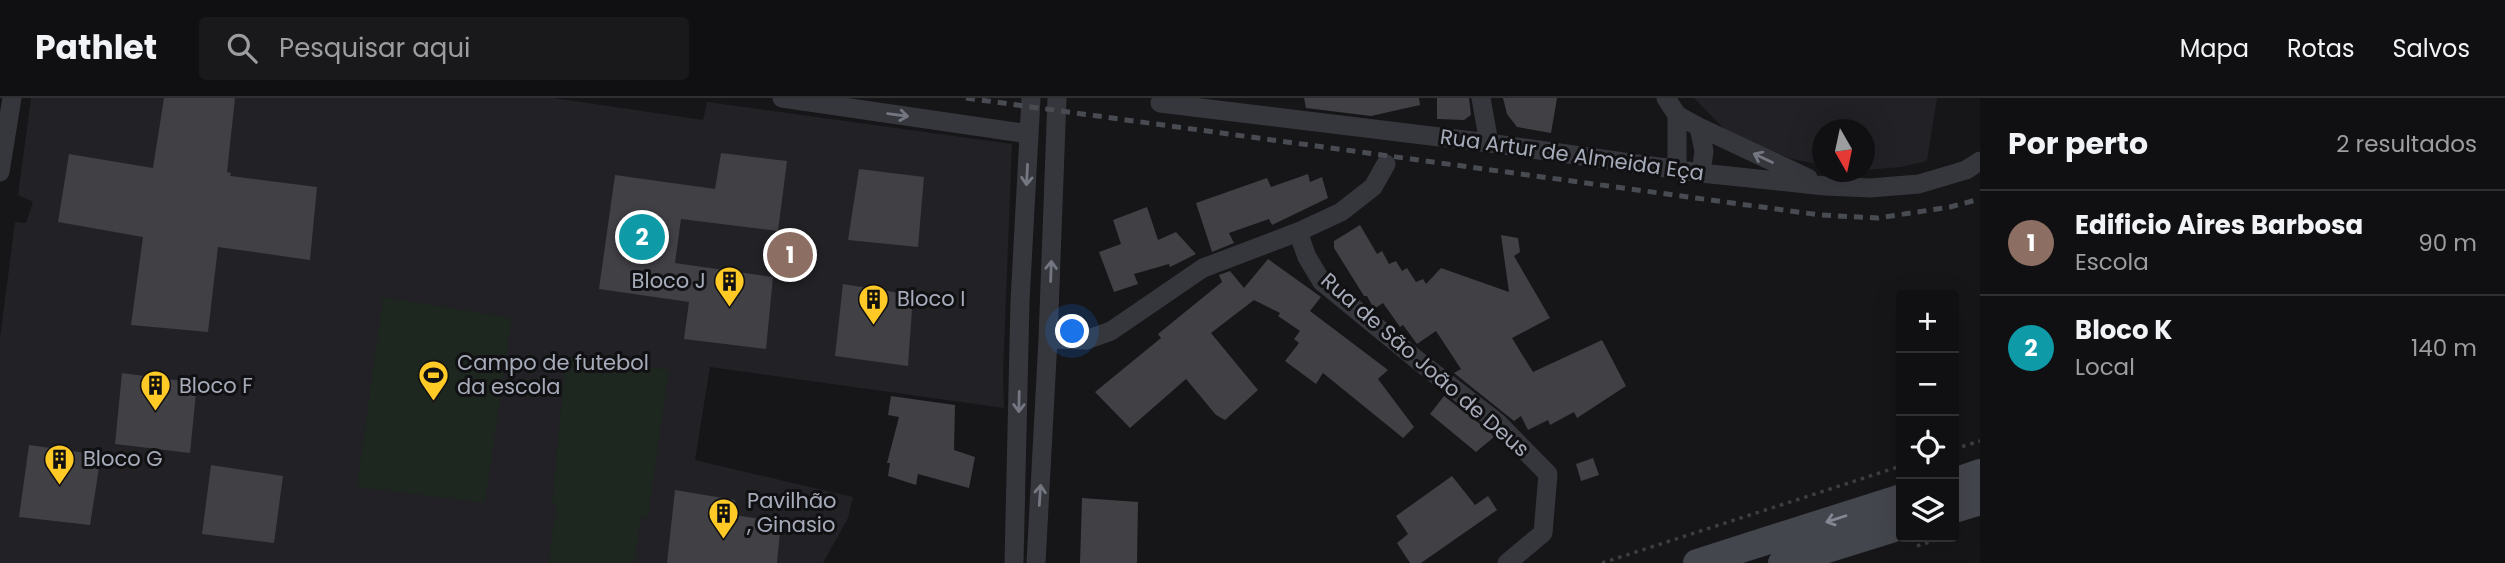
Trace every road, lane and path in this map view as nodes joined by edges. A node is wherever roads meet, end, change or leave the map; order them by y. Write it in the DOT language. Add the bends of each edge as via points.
graph roads {
  1 [pos="12,98"];
  2 [pos="782,98"];
  3 [pos="1031,98"];
  4 [pos="1057,98"];
  5 [pos="1481,98"];
  6 [pos="1666,98"];
  7 [pos="1160,103"];
  8 [pos="1677,115"];
  9 [pos="1699,127"];
  10 [pos="1029,134"];
  11 [pos="1489,143"];
  12 [pos="1980,161"];
  13 [pos="1386,164"];
  14 [pos="1677,169"];
  15 [pos="0,172"];
  16 [pos="1701,173"];
  17 [pos="1825,186"];
  18 [pos="1298,232"];
  19 [pos="1048,340"];
  20 [pos="1980,441"];
  21 [pos="1959,447"];
  22 [pos="1896,468"];
  23 [pos="1980,474"];
  24 [pos="1959,480"];
  25 [pos="1896,500"];
  26 [pos="1980,501"];
  27 [pos="1959,507"];
  28 [pos="1896,528"];
  29 [pos="1014,563"];
  30 [pos="1036,563"];
  31 [pos="1507,563"];
  32 [pos="1602,563"];
  33 [pos="1697,563"];
  34 [pos="1782,563"];
  1 -- 15 [label="street"];
  2 -- 10 [label="street, one-way"];
  3 -- 10 [label="street"];
  19 -- 4 [label="street, one-way"];
  5 -- 11 [label="street"];
  6 -- 8 [label="street"];
  7 -- 11 [label="street, Rua Artur de Almeida Eça"];
  8 -- 9 [label="street"];
  8 -- 14 [label="street"];
  9 -- 16 [label="street" via="1704,151"];
  17 -- 9 [label="street, one-way"];
  10 -- 29 [label="street, one-way"];
  11 -- 14 [label="street, Rua Artur de Almeida Eça"];
  12 -- 17 [label="street, Rua Artur de Almeida Eça" via="1919,184"];
  13 -- 18 [label="street" via="1373,187 1341,212"];
  14 -- 16 [label="street, Rua Artur de Almeida Eça"];
  16 -- 17 [label="street, Rua Artur de Almeida Eça"];
  18 -- 19 [label="street" via="1203,268 1111,331 1086,340"];
  18 -- 31 [label="street, Rua de São João de Deus" via="1322,282 1497,422 1548,474 1543,533"];
  30 -- 19 [label="street, one-way"];
  20 -- 21 [label="path"];
  22 -- 32 [label="path"];
  23 -- 24 [label="main road"];
  25 -- 33 [label="main road, one-way"];
  26 -- 27 [label="main road"];
  28 -- 34 [label="main road"];
}
